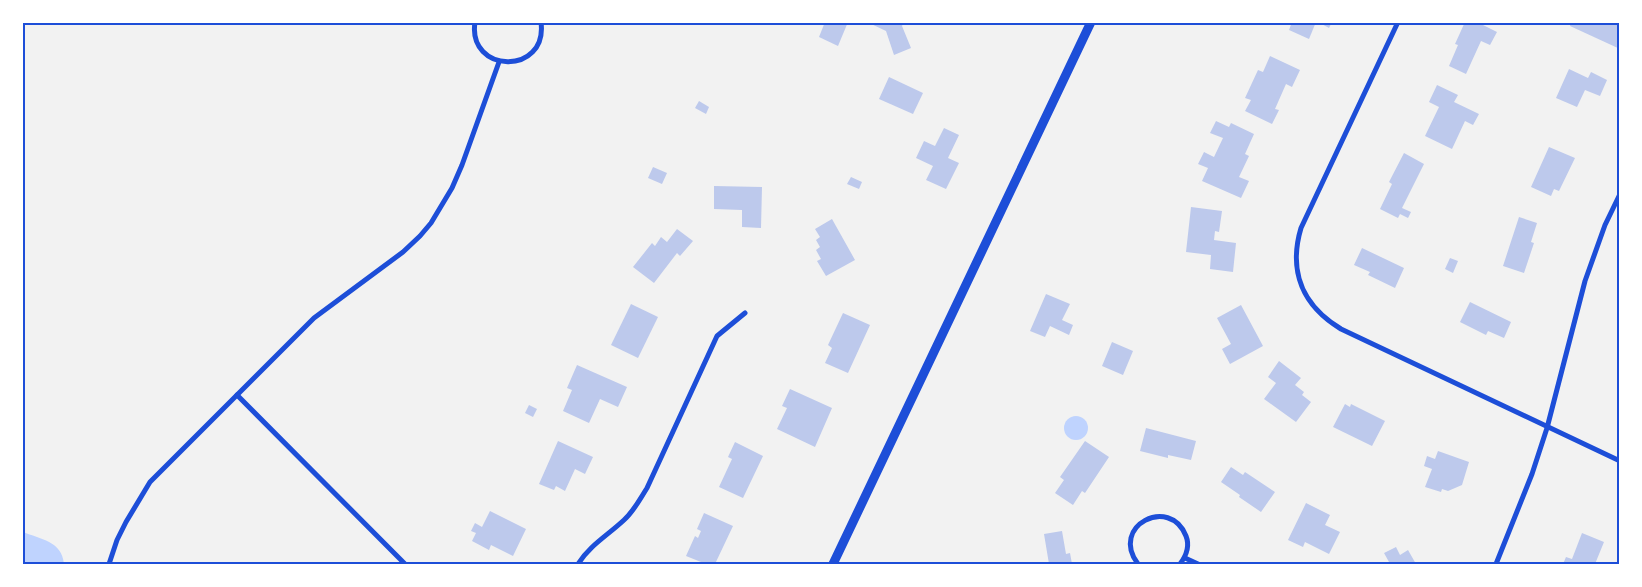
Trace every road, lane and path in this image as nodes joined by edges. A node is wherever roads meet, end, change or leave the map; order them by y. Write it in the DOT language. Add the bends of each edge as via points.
graph roads {
  1 [pos="476,22"];
  2 [pos="540,22"];
  3 [pos="1091,22"];
  4 [pos="1398,22"];
  5 [pos="499,62"];
  6 [pos="1620,194"];
  7 [pos="745,313"];
  8 [pos="237,395"];
  9 [pos="1547,428"];
  10 [pos="1620,461"];
  11 [pos="1185,558"];
  12 [pos="109,564"];
  13 [pos="405,564"];
  14 [pos="578,564"];
  15 [pos="833,564"];
  16 [pos="1138,564"];
  17 [pos="1180,564"];
  18 [pos="1198,564"];
  19 [pos="1496,564"];
  1 -- 5 [label="street" via="476,40 481,49"];
  2 -- 5 [label="street" via="541,35 530,54 516,62"];
  3 -- 15 [label="street"];
  4 -- 9 [label="street" via="1301,228 1295,256 1298,276 1306,296 1330,322"];
  5 -- 8 [label="street" via="452,188 420,236 396,258 314,318"];
  6 -- 9 [label="street" via="1605,224 1585,281"];
  7 -- 14 [label="street" via="717,336 637,505"];
  8 -- 12 [label="street" via="150,482 126,522"];
  8 -- 13 [label="street"];
  9 -- 10 [label="street"];
  9 -- 19 [label="street"];
  11 -- 16 [label="street" via="1187,537 1182,528 1164,517 1154,517 1144,520 1131,537 1130,547"];
  11 -- 17 [label="street"];
  11 -- 18 [label="street"];
}
